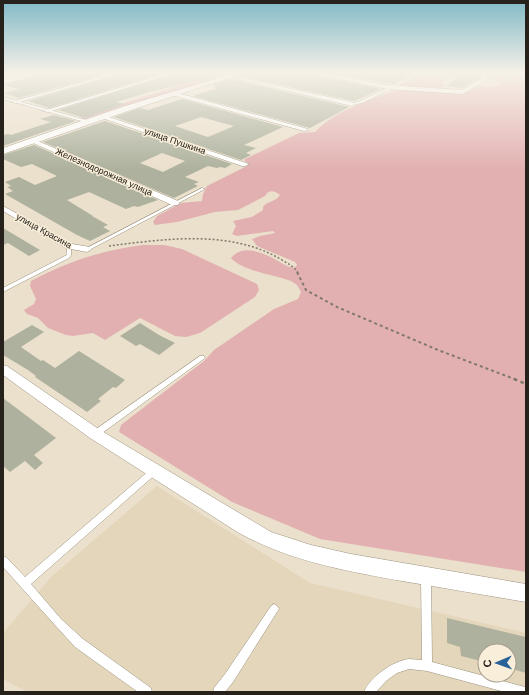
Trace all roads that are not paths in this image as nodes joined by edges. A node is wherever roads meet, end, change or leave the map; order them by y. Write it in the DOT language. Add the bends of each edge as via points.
graph roads {
  1 [pos="26,105"];
  2 [pos="65,105"];
  3 [pos="139,105"];
  4 [pos="216,105"];
  5 [pos="46,111"];
  6 [pos="104,117"];
  7 [pos="89,122"];
  8 [pos="306,130"];
  9 [pos="33,141"];
  10 [pos="3,151"];
  11 [pos="245,164"];
  12 [pos="203,189"];
  13 [pos="175,203"];
  14 [pos="3,208"];
  15 [pos="69,246"];
  16 [pos="87,249"];
  17 [pos="3,290"];
  18 [pos="202,358"];
  19 [pos="3,369"];
  20 [pos="94,434"];
  21 [pos="154,471"];
  22 [pos="3,560"];
  23 [pos="426,576"];
  24 [pos="24,584"];
  25 [pos="526,593"];
  26 [pos="274,609"];
  27 [pos="427,666"];
  28 [pos="147,692"];
  29 [pos="218,692"];
  30 [pos="369,692"];
  31 [pos="524,692"];
  1 -- 5 [label="lane"];
  2 -- 5 [label="street"];
  3 -- 6 [label="street, Железнодорожная улица"];
  4 -- 8 [label="street"];
  5 -- 7 [label="lane"];
  6 -- 7 [label="street, Железнодорожная улица"];
  6 -- 11 [label="street, улица Пушкина"];
  7 -- 9 [label="street, Железнодорожная улица"];
  9 -- 10 [label="street, Железнодорожная улица"];
  9 -- 13 [label="street, Железнодорожная улица"];
  12 -- 13 [label="lane"];
  13 -- 16 [label="lane"];
  14 -- 15 [label="street, улица Красина"];
  15 -- 16 [label="street, улица Красина"];
  15 -- 17 [label="lane" via="69,255 62,260"];
  18 -- 20 [label="lane"];
  19 -- 20 [label="street"];
  20 -- 21 [label="street"];
  21 -- 23 [label="street" via="245,527 291,548 351,563"];
  21 -- 24 [label="lane"];
  22 -- 24 [label="lane"];
  23 -- 25 [label="street"];
  23 -- 27 [label="lane"];
  24 -- 28 [label="lane" via="80,642"];
  26 -- 29 [label="lane"];
  27 -- 30 [label="lane" via="409,664 394,669 382,677"];
  27 -- 31 [label="lane"];
}
